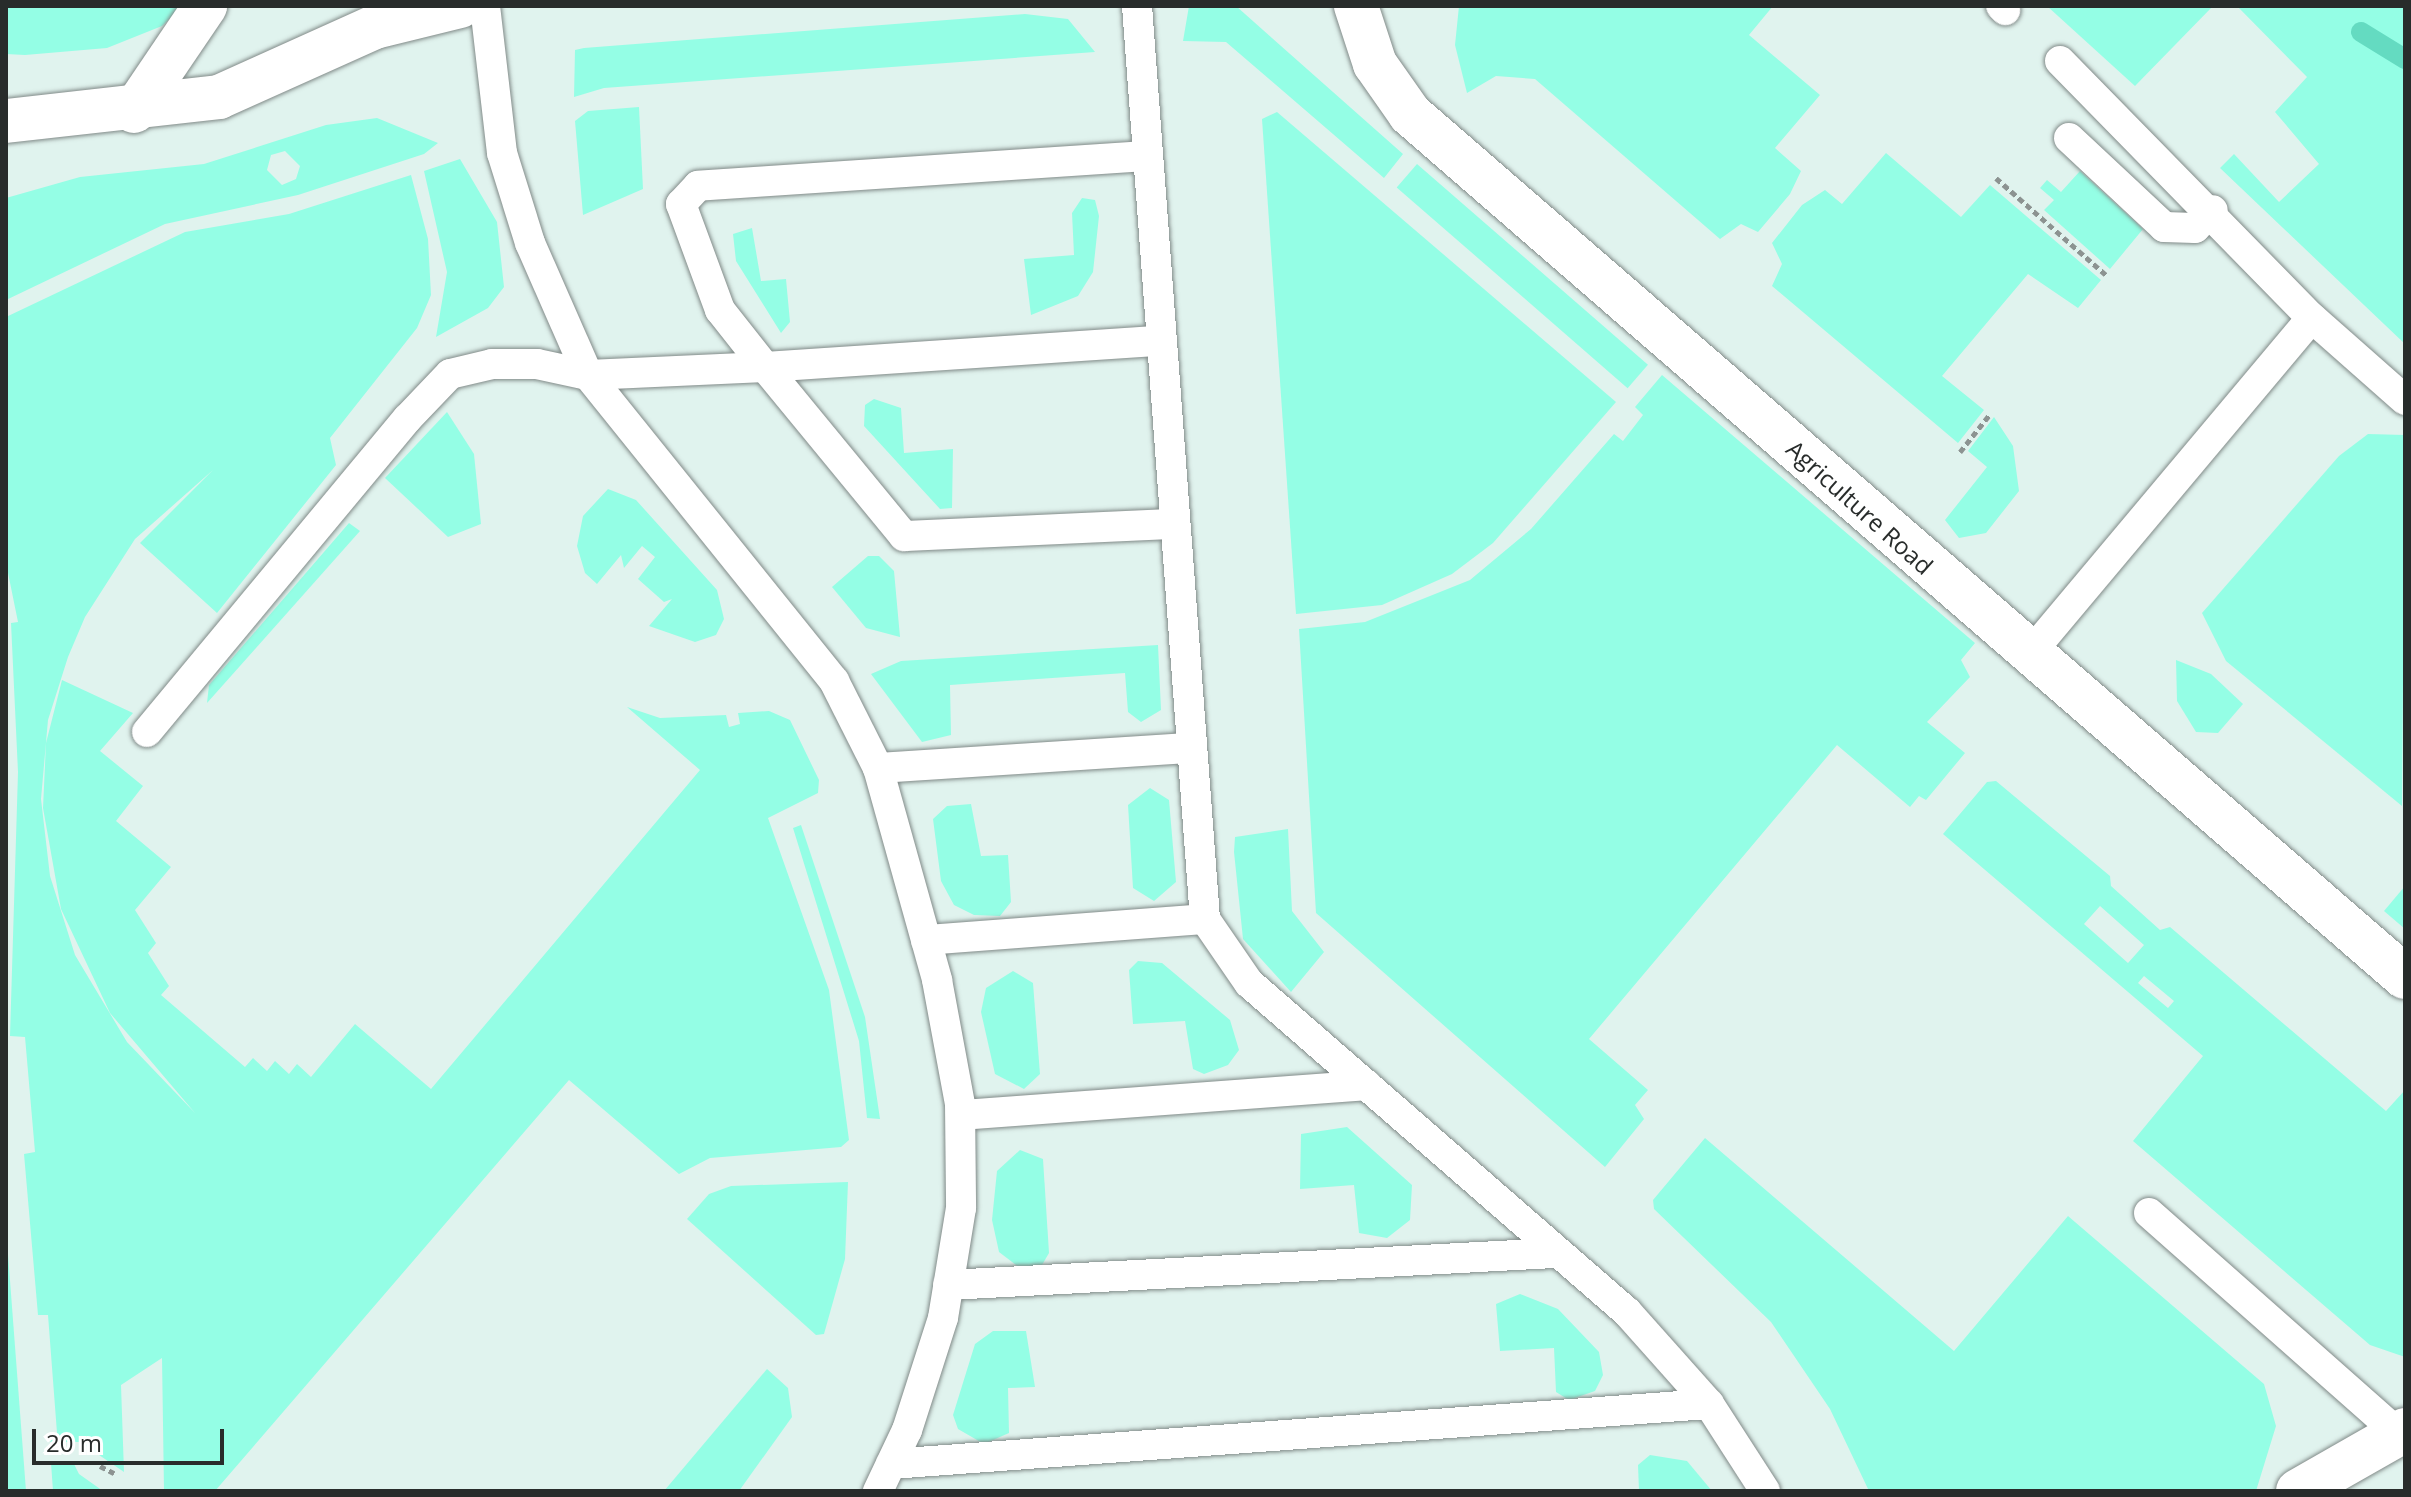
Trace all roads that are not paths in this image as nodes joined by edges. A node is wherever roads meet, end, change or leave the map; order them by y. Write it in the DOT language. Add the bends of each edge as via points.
graph roads {
  1 [pos="205,6"];
  2 [pos="460,6"];
  3 [pos="485,6"];
  4 [pos="1137,6"];
  5 [pos="1356,6"];
  6 [pos="2060,61"];
  7 [pos="134,111"];
  8 [pos="6,121"];
  9 [pos="2069,138"];
  10 [pos="1146,156"];
  11 [pos="2213,210"];
  12 [pos="2312,318"];
  13 [pos="1159,341"];
  14 [pos="765,367"];
  15 [pos="588,375"];
  16 [pos="2405,400"];
  17 [pos="1172,524"];
  18 [pos="2028,656"];
  19 [pos="147,732"];
  20 [pos="1188,748"];
  21 [pos="878,768"];
  22 [pos="1205,919"];
  23 [pos="926,940"];
  24 [pos="2405,977"];
  25 [pos="1367,1085"];
  26 [pos="961,1115"];
  27 [pos="2149,1213"];
  28 [pos="1554,1253"];
  29 [pos="948,1285"];
  30 [pos="1709,1404"];
  31 [pos="2402,1432"];
  32 [pos="891,1464"];
  33 [pos="878,1491"];
  34 [pos="1765,1491"];
  35 [pos="2298,1491"];
  1 -- 7 [label="street"];
  2 -- 7 [label="street" via="375,27 219,97"];
  3 -- 15 [label="lane" via="502,153 530,243"];
  4 -- 10 [label="lane"];
  5 -- 18 [label="street, Agriculture Road" via="1375,64 1410,114 1678,339"];
  6 -- 11 [label="lane"];
  7 -- 8 [label="street"];
  9 -- 11 [label="lane" via="2164,227 2195,228"];
  10 -- 13 [label="lane"];
  10 -- 14 [label="lane" via="685,192 684,218 703,274"];
  11 -- 12 [label="lane"];
  12 -- 16 [label="lane"];
  12 -- 18 [label="lane"];
  13 -- 14 [label="lane"];
  13 -- 17 [label="lane"];
  14 -- 15 [label="lane"];
  14 -- 17 [label="lane" via="904,536"];
  15 -- 19 [label="lane" via="537,364 450,374"];
  15 -- 21 [label="lane" via="834,681"];
  17 -- 20 [label="lane"];
  18 -- 24 [label="street, Agriculture Road"];
  20 -- 21 [label="lane"];
  20 -- 22 [label="lane"];
  21 -- 23 [label="lane"];
  22 -- 23 [label="lane"];
  22 -- 25 [label="lane" via="1249,983"];
  23 -- 26 [label="lane"];
  25 -- 26 [label="lane"];
  25 -- 28 [label="lane"];
  26 -- 29 [label="lane" via="961,1208"];
  27 -- 31 [label="lane"];
  28 -- 29 [label="lane"];
  28 -- 30 [label="lane" via="1627,1312"];
  29 -- 32 [label="lane" via="928,1366"];
  30 -- 32 [label="lane"];
  30 -- 34 [label="lane"];
  31 -- 35 [label="street"];
  32 -- 33 [label="lane"];
}
